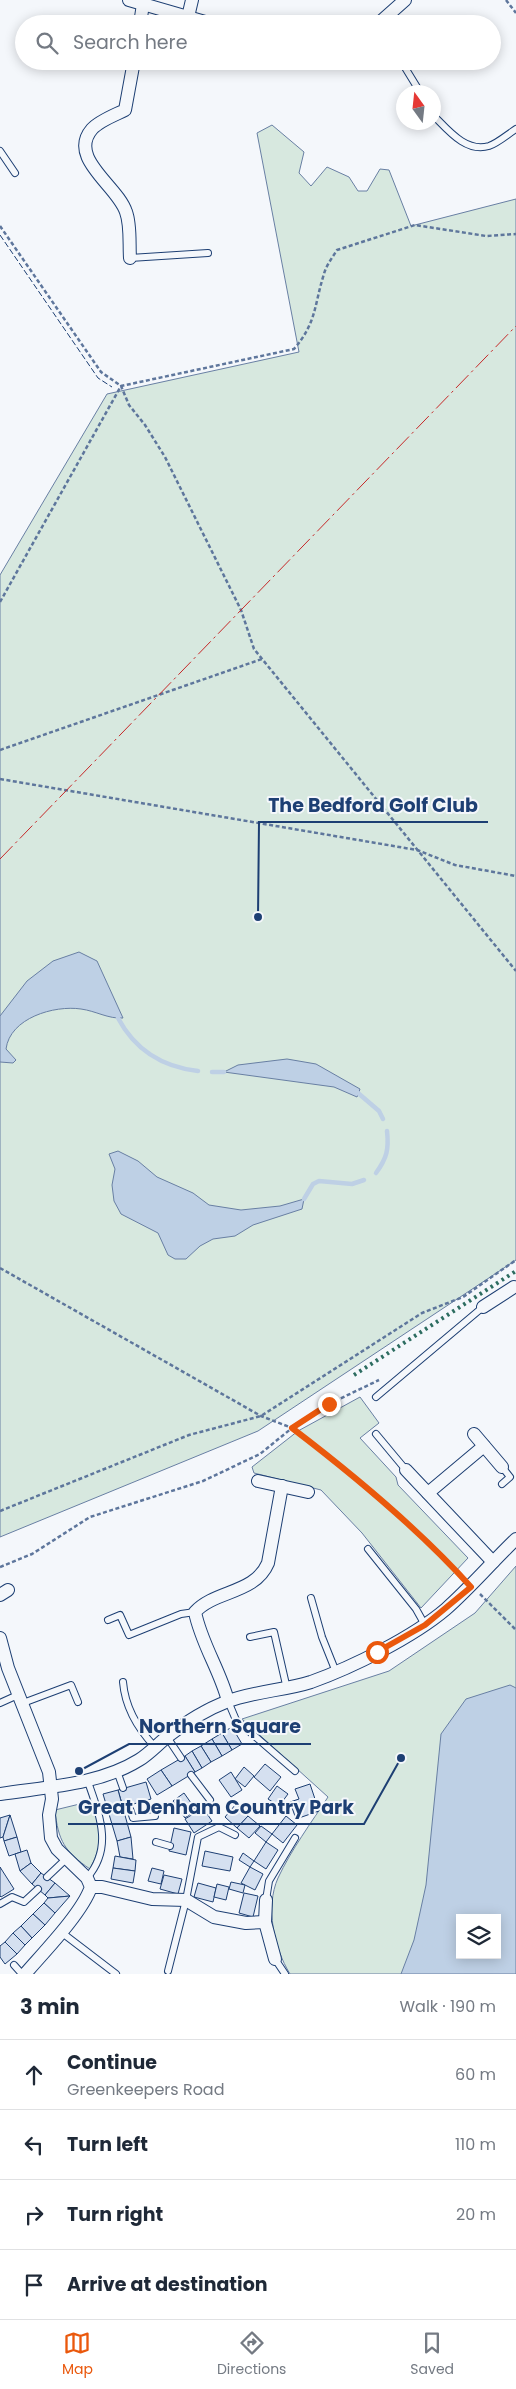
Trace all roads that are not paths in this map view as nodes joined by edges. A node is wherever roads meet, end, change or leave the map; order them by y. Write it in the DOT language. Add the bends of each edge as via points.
graph roads {
  1 [pos="129,0"];
  2 [pos="192,0"];
  3 [pos="406,0"];
  4 [pos="143,4"];
  5 [pos="141,15"];
  6 [pos="181,15"];
  7 [pos="188,15"];
  8 [pos="389,15"];
  9 [pos="132,70"];
  10 [pos="407,70"];
  11 [pos="416,85"];
  12 [pos="441,123"];
  13 [pos="516,129"];
  14 [pos="0,151"];
  15 [pos="15,174"];
  16 [pos="208,253"];
  17 [pos="130,258"];
  18 [pos="515,1288"];
  19 [pos="483,1306"];
  20 [pos="376,1397"];
  21 [pos="376,1434"];
  22 [pos="474,1434"];
  23 [pos="484,1446"];
  24 [pos="502,1467"];
  25 [pos="406,1470"];
  26 [pos="258,1481"];
  27 [pos="502,1484"];
  28 [pos="282,1486"];
  29 [pos="308,1492"];
  30 [pos="428,1493"];
  31 [pos="516,1539"];
  32 [pos="368,1549"];
  33 [pos="493,1562"];
  34 [pos="311,1598"];
  35 [pos="195,1612"];
  36 [pos="108,1620"];
  37 [pos="425,1625"];
  38 [pos="0,1638"];
  39 [pos="250,1638"];
  40 [pos="336,1672"];
  41 [pos="123,1682"];
  42 [pos="287,1688"];
  43 [pos="21,1699"];
  44 [pos="228,1701"];
  45 [pos="0,1702"];
  46 [pos="78,1702"];
  47 [pos="167,1737"];
  48 [pos="155,1747"];
  49 [pos="181,1758"];
  50 [pos="117,1771"];
  51 [pos="295,1771"];
  52 [pos="191,1775"];
  53 [pos="87,1779"];
  54 [pos="51,1786"];
  55 [pos="123,1788"];
  56 [pos="0,1794"];
  57 [pos="210,1800"];
  58 [pos="129,1806"];
  59 [pos="155,1816"];
  60 [pos="235,1836"];
  61 [pos="295,1838"];
  62 [pos="156,1842"];
  63 [pos="170,1846"];
  64 [pos="66,1858"];
  65 [pos="47,1877"];
  66 [pos="89,1883"];
  67 [pos="38,1889"];
  68 [pos="186,1900"];
  69 [pos="266,1900"];
  70 [pos="0,1904"];
  71 [pos="265,1922"];
  72 [pos="61,1932"];
  73 [pos="276,1959"];
  74 [pos="14,1965"];
  75 [pos="168,1971"];
  76 [pos="23,1974"];
  77 [pos="116,1974"];
  78 [pos="285,1974"];
  1 -- 4 [label="street"];
  2 -- 7 [label="street"];
  3 -- 8 [label="street"];
  4 -- 5 [label="street"];
  4 -- 6 [label="street"];
  9 -- 17 [label="street" via="125,110 93,128 85,140 86,157 126,212"];
  10 -- 11 [label="lane"];
  12 -- 13 [label="lane" via="453,136 470,146 489,146"];
  14 -- 15 [label="lane"];
  16 -- 17 [label="lane"];
  18 -- 19 [label="street"];
  19 -- 20 [label="lane"];
  21 -- 25 [label="lane"];
  22 -- 23 [label="street"];
  23 -- 24 [label="street"];
  23 -- 30 [label="street"];
  24 -- 27 [label="lane" via="510,1478"];
  25 -- 30 [label="street"];
  26 -- 28 [label="street"];
  28 -- 29 [label="street"];
  28 -- 35 [label="street" via="264,1573 255,1582 202,1604"];
  30 -- 33 [label="street"];
  31 -- 33 [label="street"];
  32 -- 37 [label="lane"];
  33 -- 37 [label="street" via="471,1587"];
  34 -- 40 [label="lane"];
  35 -- 36 [label="lane" via="181,1614 129,1635 120,1615"];
  35 -- 44 [label="street"];
  37 -- 40 [label="street"];
  38 -- 43 [label="street"];
  39 -- 42 [label="lane" via="274,1632"];
  40 -- 42 [label="street"];
  41 -- 48 [label="lane" via="124,1697"];
  42 -- 44 [label="street"];
  43 -- 45 [label="lane"];
  43 -- 46 [label="lane" via="71,1685"];
  43 -- 54 [label="street" via="46,1758"];
  44 -- 47 [label="street" via="184,1724"];
  44 -- 51 [label="lane" via="236,1720"];
  47 -- 48 [label="street"];
  47 -- 49 [label="lane"];
  48 -- 50 [label="street" via="138,1761"];
  50 -- 53 [label="street"];
  50 -- 55 [label="lane"];
  52 -- 57 [label="lane"];
  53 -- 54 [label="street"];
  53 -- 66 [label="lane" via="103,1836"];
  54 -- 56 [label="street"];
  54 -- 64 [label="street" via="51,1838"];
  58 -- 59 [label="lane" via="133,1818"];
  60 -- 68 [label="lane" via="219,1827 198,1837 190,1850"];
  61 -- 69 [label="lane" via="269,1881"];
  62 -- 63 [label="lane"];
  64 -- 65 [label="lane"];
  64 -- 66 [label="street"];
  66 -- 68 [label="street" via="152,1900"];
  66 -- 72 [label="street" via="87,1898"];
  67 -- 70 [label="lane" via="24,1902 12,1897"];
  68 -- 71 [label="street" via="214,1917 246,1923"];
  68 -- 75 [label="lane"];
  69 -- 71 [label="street"];
  71 -- 73 [label="street"];
  72 -- 76 [label="street"];
  72 -- 77 [label="lane"];
  73 -- 78 [label="lane"];
  74 -- 76 [label="lane"];
}
